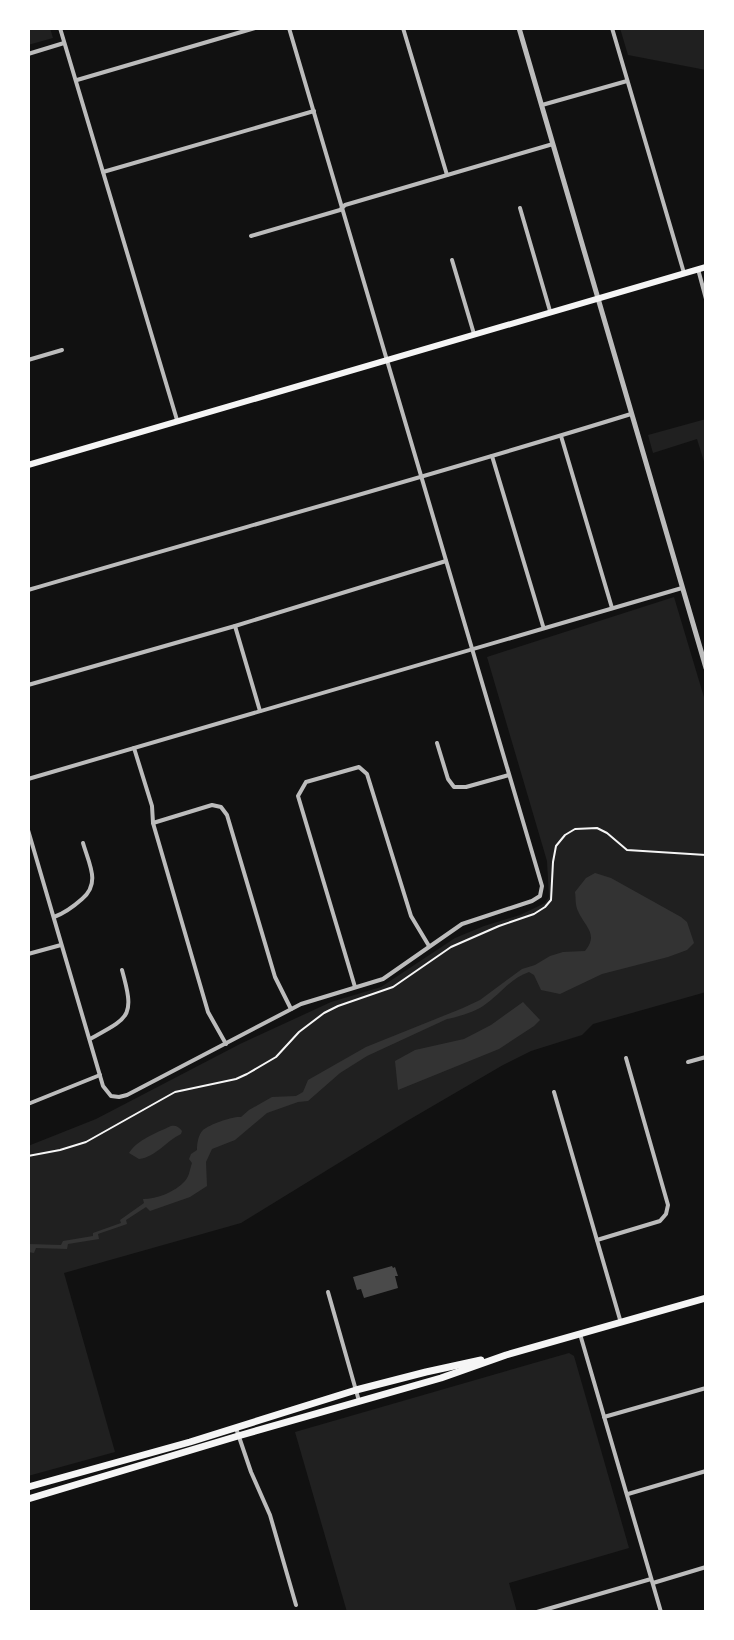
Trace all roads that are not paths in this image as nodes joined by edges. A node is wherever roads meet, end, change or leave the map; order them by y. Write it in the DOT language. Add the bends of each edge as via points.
graph roads {
  1 [pos="60,28"];
  2 [pos="255,28"];
  3 [pos="289,28"];
  4 [pos="403,28"];
  5 [pos="519,28"];
  6 [pos="612,28"];
  7 [pos="64,43"];
  8 [pos="28,54"];
  9 [pos="76,80"];
  10 [pos="627,81"];
  11 [pos="542,105"];
  12 [pos="314,111"];
  13 [pos="553,144"];
  14 [pos="103,172"];
  15 [pos="447,176"];
  16 [pos="343,207"];
  17 [pos="520,208"];
  18 [pos="251,236"];
  19 [pos="452,260"];
  20 [pos="706,267"];
  21 [pos="698,269"];
  22 [pos="684,273"];
  23 [pos="597,298"];
  24 [pos="706,299"];
  25 [pos="550,311"];
  26 [pos="474,334"];
  27 [pos="62,350"];
  28 [pos="28,360"];
  29 [pos="388,360"];
  30 [pos="631,414"];
  31 [pos="177,422"];
  32 [pos="561,436"];
  33 [pos="492,456"];
  34 [pos="28,465"];
  35 [pos="421,475"];
  36 [pos="446,561"];
  37 [pos="682,588"];
  38 [pos="28,590"];
  39 [pos="612,608"];
  40 [pos="235,626"];
  41 [pos="543,627"];
  42 [pos="472,648"];
  43 [pos="706,668"];
  44 [pos="28,685"];
  45 [pos="260,711"];
  46 [pos="437,743"];
  47 [pos="134,748"];
  48 [pos="509,775"];
  49 [pos="28,779"];
  50 [pos="153,823"];
  51 [pos="28,830"];
  52 [pos="83,843"];
  53 [pos="54,917"];
  54 [pos="61,945"];
  55 [pos="429,946"];
  56 [pos="28,954"];
  57 [pos="122,970"];
  58 [pos="355,987"];
  59 [pos="291,1009"];
  60 [pos="90,1039"];
  61 [pos="226,1044"];
  62 [pos="706,1057"];
  63 [pos="626,1058"];
  64 [pos="688,1062"];
  65 [pos="100,1075"];
  66 [pos="554,1092"];
  67 [pos="28,1104"];
  68 [pos="597,1240"];
  69 [pos="328,1292"];
  70 [pos="706,1298"];
  71 [pos="621,1323"];
  72 [pos="580,1334"];
  73 [pos="506,1355"];
  74 [pos="706,1388"];
  75 [pos="356,1390"];
  76 [pos="359,1401"];
  77 [pos="604,1417"];
  78 [pos="237,1432"];
  79 [pos="706,1471"];
  80 [pos="31,1485"];
  81 [pos="627,1494"];
  82 [pos="29,1500"];
  83 [pos="706,1567"];
  84 [pos="652,1581"];
  85 [pos="296,1605"];
  86 [pos="537,1612"];
  87 [pos="661,1612"];
  1 -- 7 [label="street"];
  2 -- 9 [label="street"];
  3 -- 12 [label="street"];
  4 -- 15 [label="street"];
  5 -- 11 [label="street"];
  6 -- 10 [label="street"];
  7 -- 8 [label="street"];
  7 -- 9 [label="street"];
  9 -- 14 [label="street"];
  10 -- 11 [label="street"];
  10 -- 22 [label="street"];
  11 -- 13 [label="street"];
  12 -- 14 [label="street"];
  12 -- 16 [label="street"];
  13 -- 15 [label="street"];
  13 -- 23 [label="street"];
  14 -- 31 [label="street"];
  15 -- 16 [label="street"];
  16 -- 18 [label="street"];
  16 -- 29 [label="street"];
  17 -- 25 [label="street"];
  19 -- 26 [label="street"];
  20 -- 21 [label="main road"];
  21 -- 22 [label="main road"];
  21 -- 24 [label="street"];
  22 -- 23 [label="main road"];
  23 -- 25 [label="main road"];
  23 -- 30 [label="street"];
  25 -- 26 [label="main road"];
  26 -- 29 [label="main road"];
  27 -- 28 [label="street"];
  29 -- 31 [label="main road"];
  29 -- 35 [label="street"];
  30 -- 32 [label="street"];
  30 -- 37 [label="street"];
  31 -- 34 [label="main road"];
  32 -- 33 [label="street"];
  32 -- 39 [label="street"];
  33 -- 35 [label="street"];
  33 -- 41 [label="street"];
  35 -- 36 [label="street"];
  35 -- 38 [label="street"];
  36 -- 40 [label="street"];
  36 -- 42 [label="street"];
  37 -- 39 [label="street"];
  37 -- 43 [label="street"];
  39 -- 41 [label="street"];
  40 -- 44 [label="street"];
  40 -- 45 [label="street"];
  41 -- 42 [label="street"];
  42 -- 45 [label="street"];
  42 -- 48 [label="street"];
  45 -- 47 [label="street"];
  46 -- 48 [label="street" via="454,787"];
  47 -- 49 [label="street"];
  47 -- 50 [label="street"];
  48 -- 55 [label="street" via="542,886 540,896 462,924"];
  50 -- 59 [label="street" via="212,805 227,815 275,977"];
  50 -- 61 [label="street" via="208,1012"];
  51 -- 53 [label="street"];
  52 -- 53 [label="street" via="93,886 72,908"];
  53 -- 54 [label="street"];
  54 -- 56 [label="street"];
  54 -- 60 [label="street"];
  55 -- 58 [label="street" via="383,979"];
  55 -- 58 [label="street" via="411,916 367,774 359,767 306,782 298,796"];
  57 -- 60 [label="street" via="128,1013"];
  58 -- 59 [label="street"];
  59 -- 61 [label="street"];
  60 -- 65 [label="street"];
  61 -- 65 [label="street" via="119,1097 105,1090"];
  62 -- 64 [label="street"];
  63 -- 68 [label="street" via="668,1205 660,1221"];
  65 -- 67 [label="street"];
  66 -- 68 [label="street"];
  68 -- 71 [label="street"];
  69 -- 75 [label="street"];
  70 -- 71 [label="highway"];
  71 -- 72 [label="highway"];
  72 -- 73 [label="highway"];
  72 -- 77 [label="street"];
  73 -- 75 [label="highway"];
  73 -- 76 [label="highway"];
  74 -- 77 [label="street"];
  75 -- 76 [label="street"];
  75 -- 78 [label="highway"];
  76 -- 78 [label="highway"];
  77 -- 81 [label="street"];
  78 -- 80 [label="highway"];
  78 -- 82 [label="highway"];
  78 -- 85 [label="street" via="270,1515"];
  79 -- 81 [label="street"];
  81 -- 84 [label="street"];
  83 -- 84 [label="street"];
  84 -- 86 [label="street"];
  84 -- 87 [label="street"];
}
